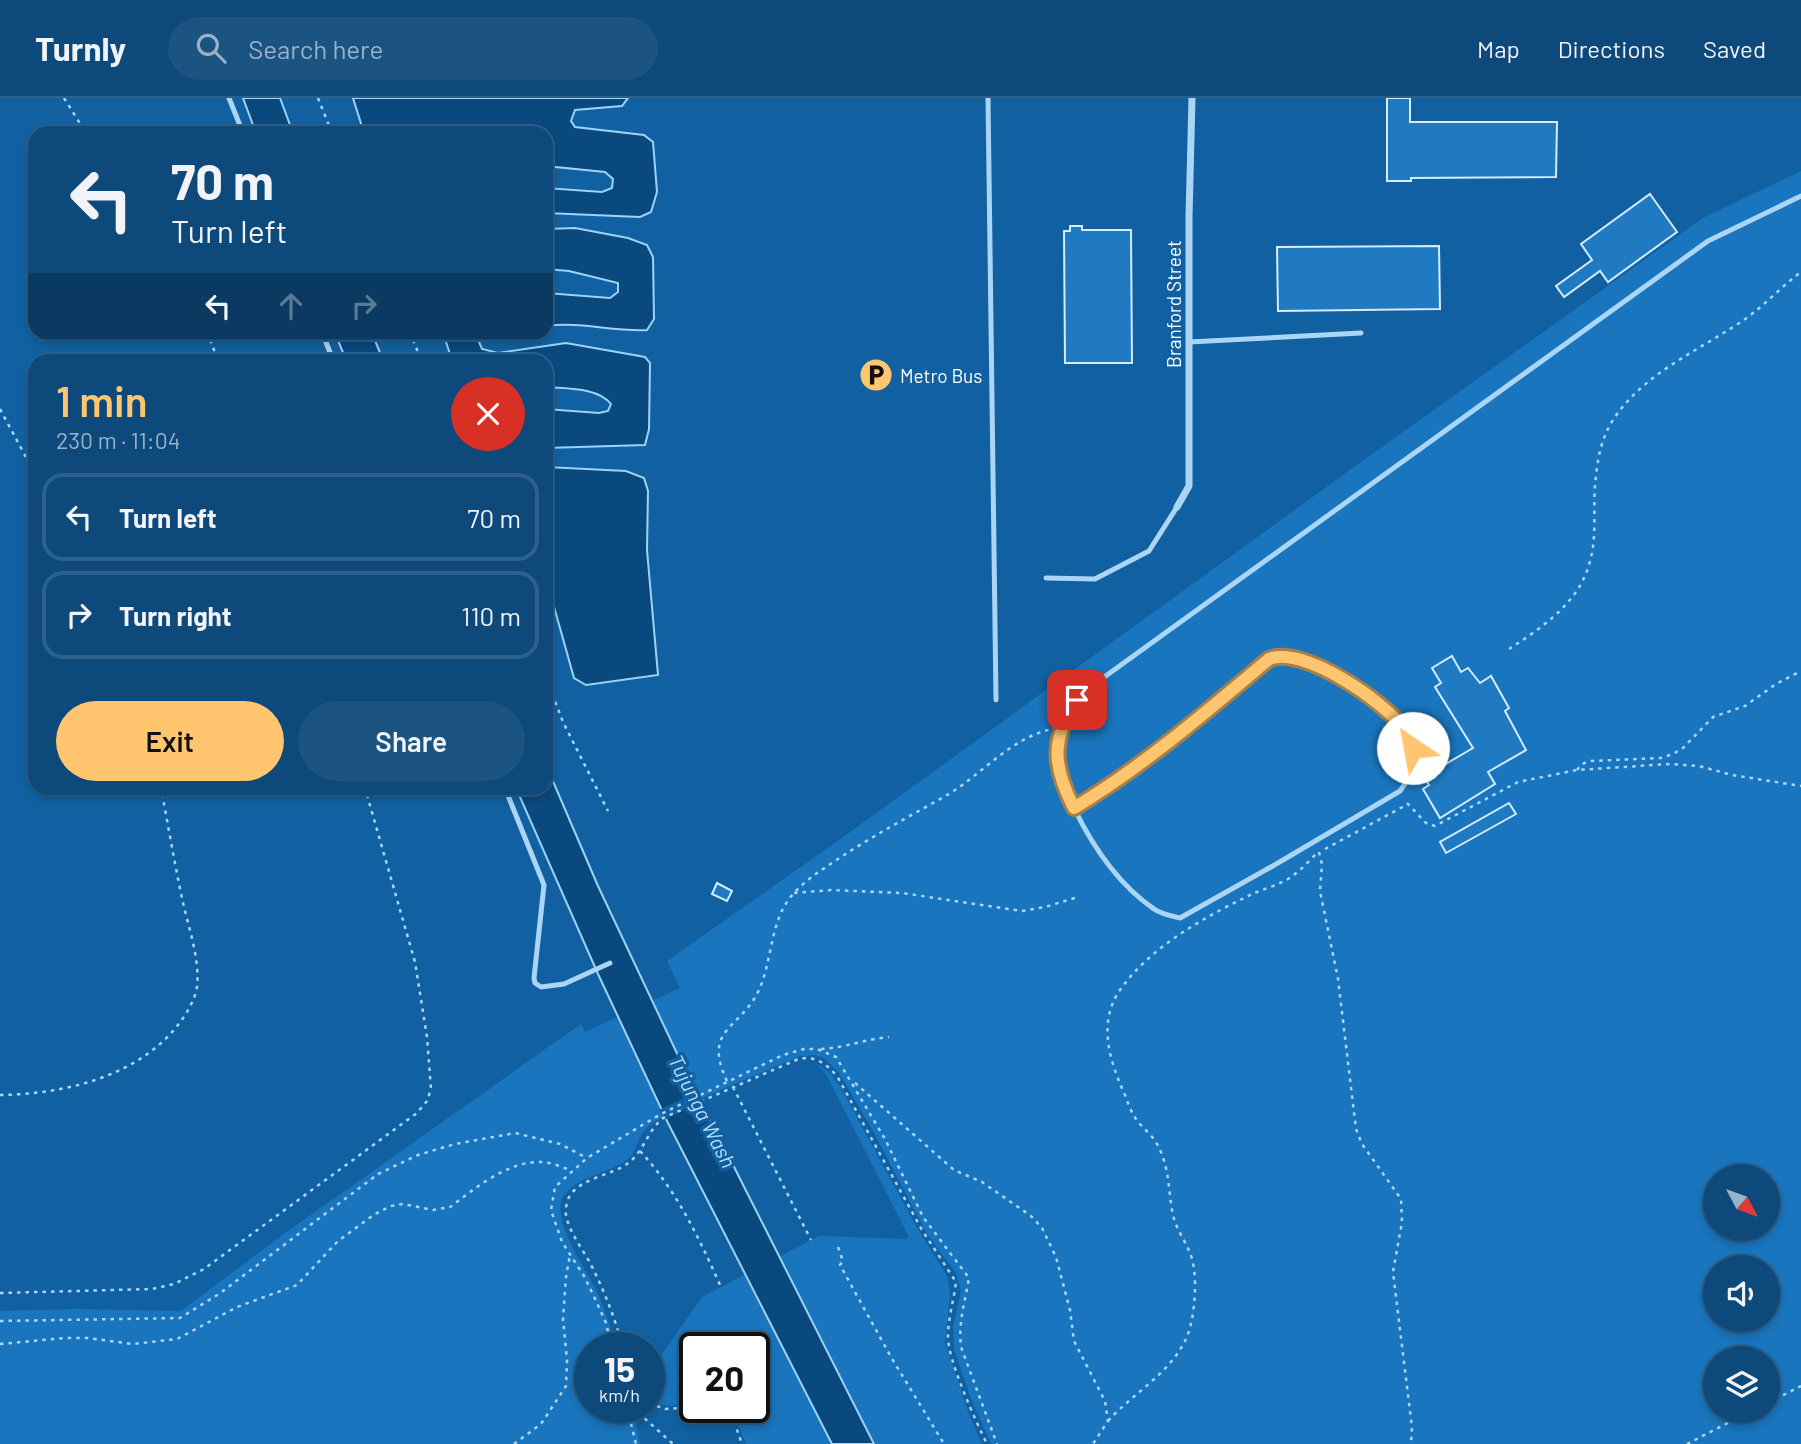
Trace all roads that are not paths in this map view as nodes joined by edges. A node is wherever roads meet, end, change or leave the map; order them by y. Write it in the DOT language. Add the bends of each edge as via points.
graph roads {
  1 [pos="229,98"];
  2 [pos="988,98"];
  3 [pos="1192,98"];
  4 [pos="240,126"];
  5 [pos="1801,196"];
  6 [pos="1361,333"];
  7 [pos="1189,342"];
  8 [pos="1177,507"];
  9 [pos="1046,578"];
  10 [pos="996,700"];
  11 [pos="508,795"];
  12 [pos="1074,808"];
  13 [pos="610,963"];
  1 -- 4 [label="lane"];
  2 -- 10 [label="lane"];
  3 -- 7 [label="street, Branford Street"];
  5 -- 12 [label="lane" via="1708,241 1096,683 1065,717 1058,745 1058,770"];
  6 -- 7 [label="lane"];
  7 -- 8 [label="street, Branford Street" via="1189,486"];
  8 -- 9 [label="lane" via="1149,551 1094,579"];
  11 -- 13 [label="lane" via="544,885 535,983 541,987 564,984"];
  12 -- 12 [label="lane" via="1110,866 1130,888 1155,910 1180,918 1400,791 1411,777 1413,748 1405,729 1366,694 1336,675 1278,655 1181,733"];
}
